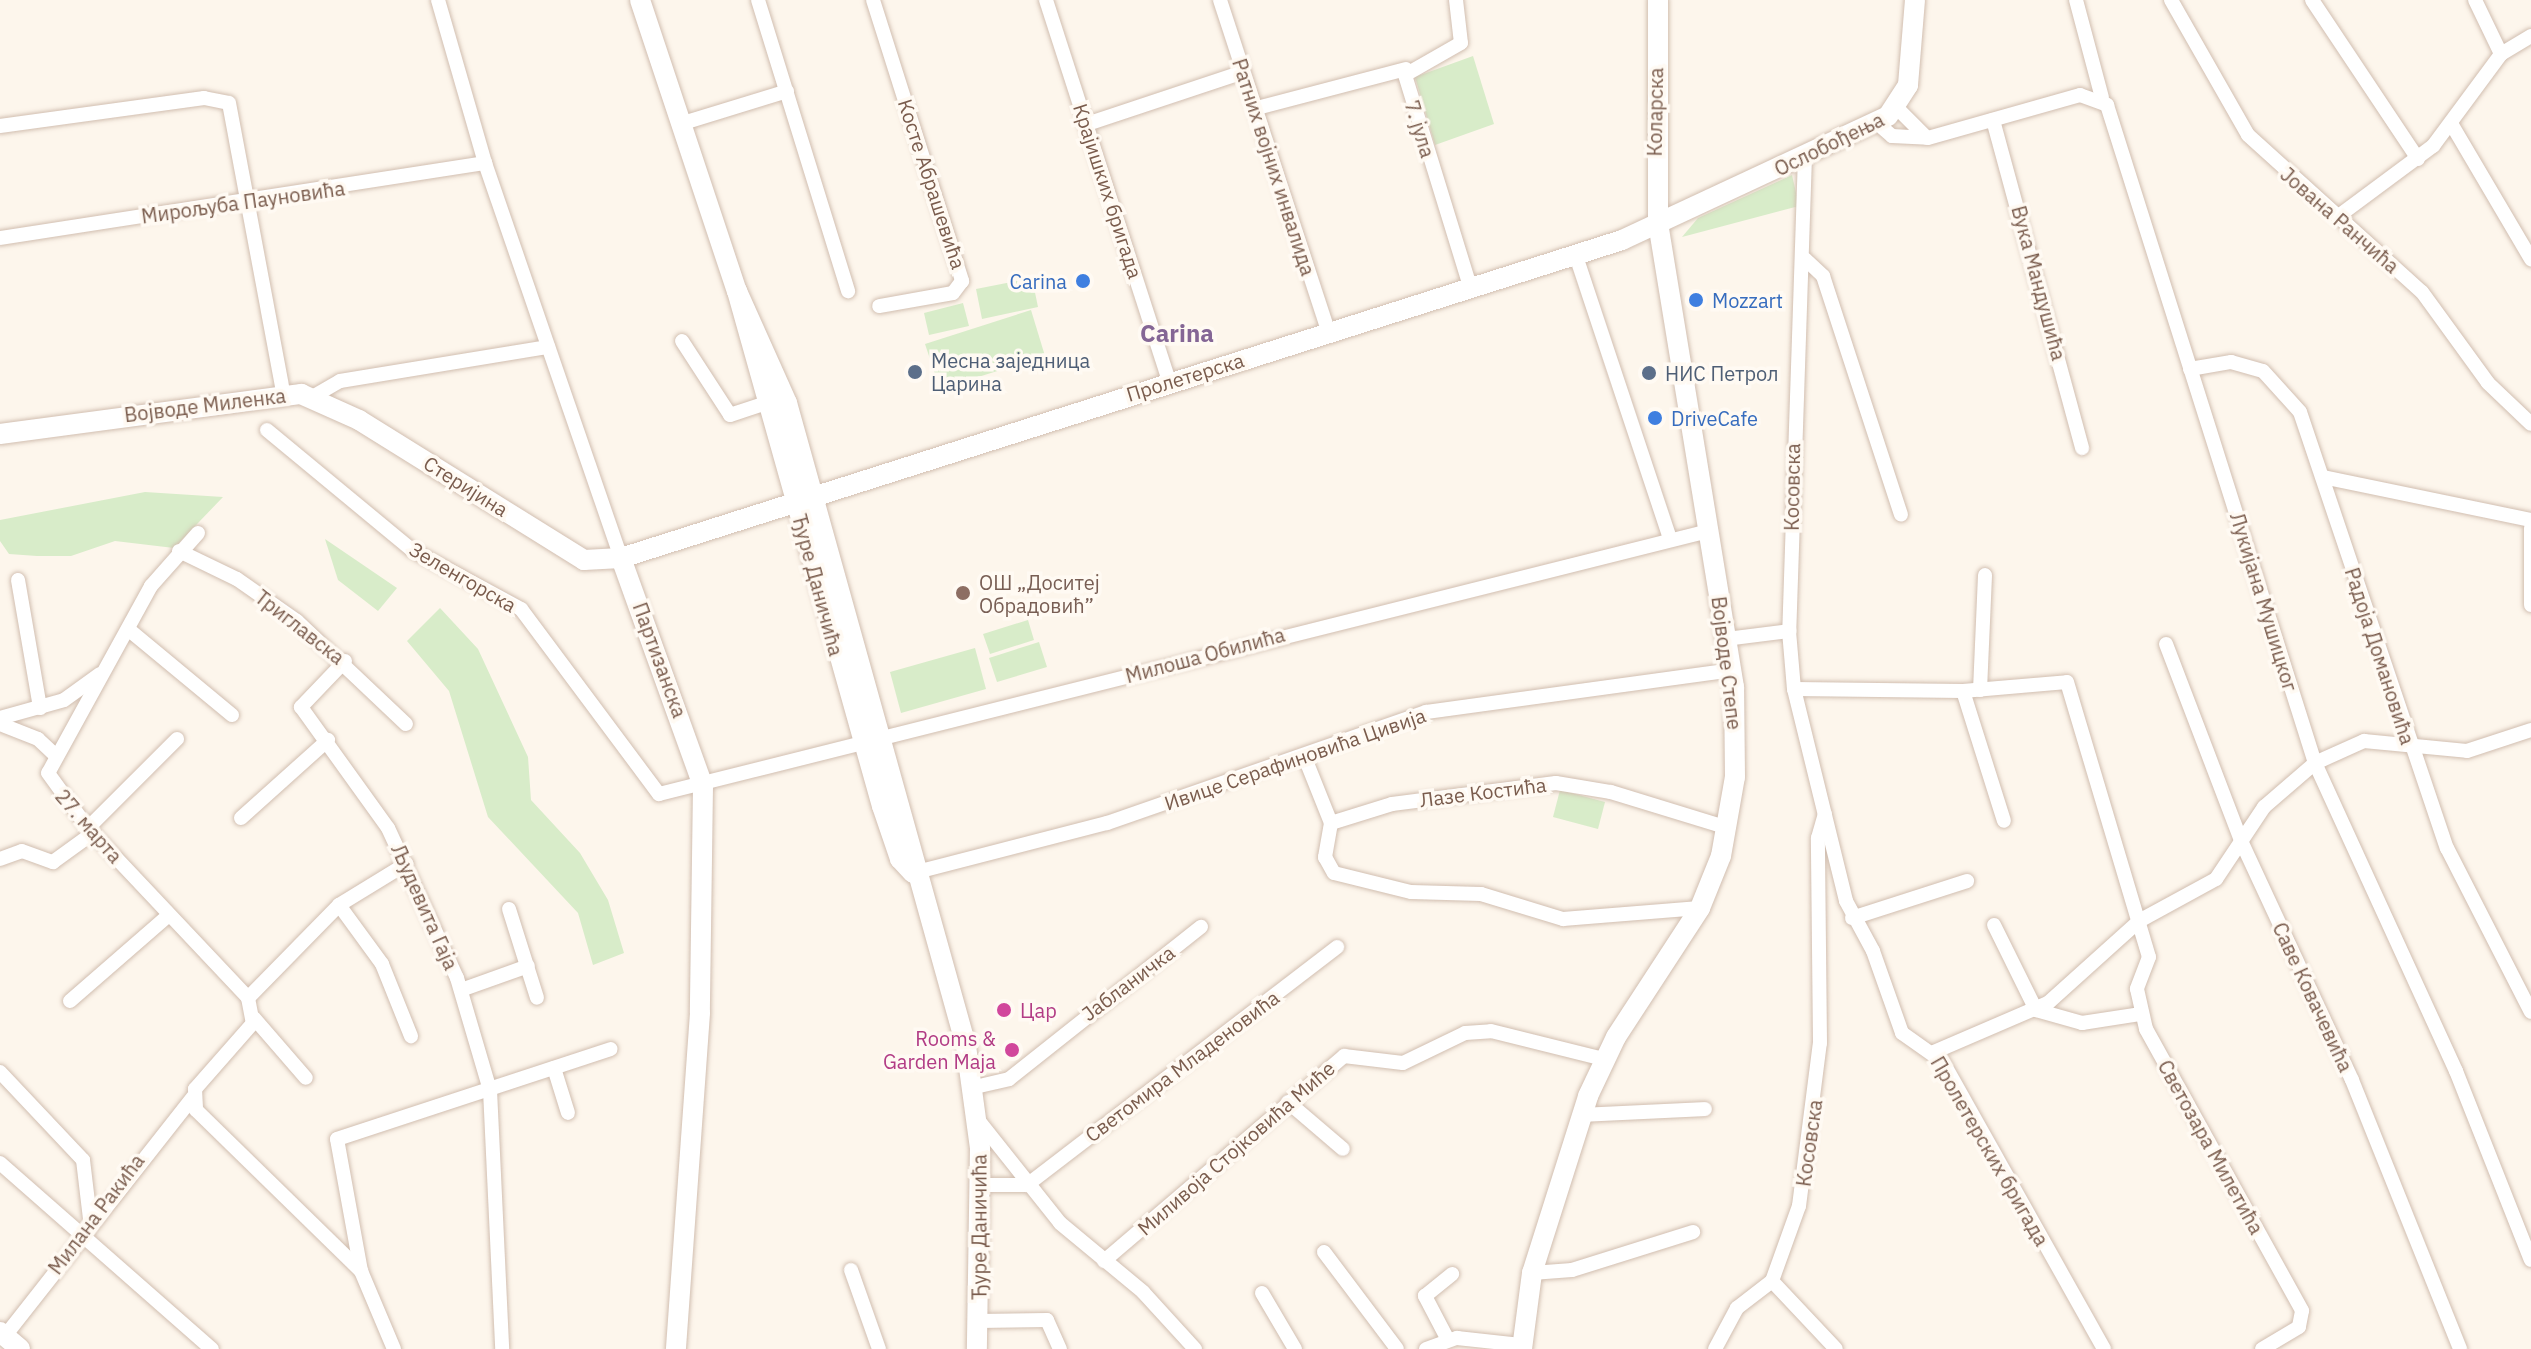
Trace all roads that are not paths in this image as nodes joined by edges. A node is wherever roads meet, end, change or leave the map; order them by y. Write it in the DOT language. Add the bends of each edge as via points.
graph roads {
  1 [pos="438,0"];
  2 [pos="640,0"];
  3 [pos="758,0"];
  4 [pos="873,0"];
  5 [pos="1046,0"];
  6 [pos="1220,0"];
  7 [pos="1456,0"];
  8 [pos="1658,0"];
  9 [pos="1915,0"];
  10 [pos="2076,0"];
  11 [pos="2171,0"];
  12 [pos="2312,0"];
  13 [pos="2475,0"];
  14 [pos="2531,36"];
  15 [pos="2501,54"];
  16 [pos="1406,69"];
  17 [pos="1243,72"];
  18 [pos="787,91"];
  19 [pos="2102,98"];
  20 [pos="1257,108"];
  21 [pos="1897,108"];
  22 [pos="1993,120"];
  23 [pos="1877,123"];
  24 [pos="680,124"];
  25 [pos="1087,124"];
  26 [pos="2452,125"];
  27 [pos="0,126"];
  28 [pos="1928,138"];
  29 [pos="1805,156"];
  30 [pos="2418,159"];
  31 [pos="485,163"];
  32 [pos="250,202"];
  33 [pos="2340,215"];
  34 [pos="1658,224"];
  35 [pos="0,238"];
  36 [pos="1576,256"];
  37 [pos="1805,259"];
  38 [pos="2531,259"];
  39 [pos="1471,289"];
  40 [pos="737,291"];
  41 [pos="848,291"];
  42 [pos="879,306"];
  43 [pos="1329,334"];
  44 [pos="682,341"];
  45 [pos="548,347"];
  46 [pos="2190,369"];
  47 [pos="1169,381"];
  48 [pos="283,392"];
  49 [pos="314,396"];
  50 [pos="769,402"];
  51 [pos="2531,424"];
  52 [pos="267,430"];
  53 [pos="0,434"];
  54 [pos="2082,448"];
  55 [pos="2323,477"];
  56 [pos="802,497"];
  57 [pos="1901,515"];
  58 [pos="2531,520"];
  59 [pos="2531,528"];
  60 [pos="1708,531"];
  61 [pos="198,533"];
  62 [pos="1669,535"];
  63 [pos="179,551"];
  64 [pos="621,558"];
  65 [pos="1985,575"];
  66 [pos="18,580"];
  67 [pos="2531,605"];
  68 [pos="128,629"];
  69 [pos="1789,631"];
  70 [pos="1726,639"];
  71 [pos="2166,644"];
  72 [pos="345,661"];
  73 [pos="105,670"];
  74 [pos="1731,670"];
  75 [pos="1794,689"];
  76 [pos="1980,690"];
  77 [pos="1963,691"];
  78 [pos="40,708"];
  79 [pos="232,715"];
  80 [pos="0,721"];
  81 [pos="406,724"];
  82 [pos="2531,730"];
  83 [pos="177,739"];
  84 [pos="328,740"];
  85 [pos="872,743"];
  86 [pos="2409,743"];
  87 [pos="56,756"];
  88 [pos="1305,758"];
  89 [pos="2315,763"];
  90 [pos="703,786"];
  91 [pos="1825,814"];
  92 [pos="241,818"];
  93 [pos="2004,821"];
  94 [pos="1331,823"];
  95 [pos="1728,828"];
  96 [pos="90,831"];
  97 [pos="2242,843"];
  98 [pos="0,859"];
  99 [pos="406,864"];
  100 [pos="913,873"];
  101 [pos="1967,881"];
  102 [pos="339,905"];
  103 [pos="1700,908"];
  104 [pos="509,909"];
  105 [pos="169,915"];
  106 [pos="1852,918"];
  107 [pos="2139,921"];
  108 [pos="1994,925"];
  109 [pos="1201,927"];
  110 [pos="1337,947"];
  111 [pos="528,966"];
  112 [pos="461,990"];
  113 [pos="248,998"];
  114 [pos="537,998"];
  115 [pos="70,1001"];
  116 [pos="2036,1010"];
  117 [pos="2531,1012"];
  118 [pos="2141,1014"];
  119 [pos="254,1018"];
  120 [pos="411,1036"];
  121 [pos="611,1049"];
  122 [pos="1934,1052"];
  123 [pos="1603,1059"];
  124 [pos="554,1068"];
  125 [pos="0,1072"];
  126 [pos="306,1078"];
  127 [pos="975,1087"];
  128 [pos="490,1090"];
  129 [pos="193,1097"];
  130 [pos="1288,1102"];
  131 [pos="1705,1109"];
  132 [pos="568,1113"];
  133 [pos="1582,1115"];
  134 [pos="978,1120"];
  135 [pos="1343,1149"];
  136 [pos="0,1163"];
  137 [pos="980,1185"];
  138 [pos="1027,1185"];
  139 [pos="90,1219"];
  140 [pos="1693,1232"];
  141 [pos="78,1235"];
  142 [pos="1324,1252"];
  143 [pos="2531,1260"];
  144 [pos="1104,1261"];
  145 [pos="851,1270"];
  146 [pos="361,1271"];
  147 [pos="1532,1273"];
  148 [pos="1452,1274"];
  149 [pos="1772,1281"];
  150 [pos="1262,1293"];
  151 [pos="979,1321"];
  152 [pos="8,1339"];
  153 [pos="1448,1340"];
  154 [pos="1522,1347"];
  155 [pos="212,1349"];
  156 [pos="394,1349"];
  157 [pos="502,1349"];
  158 [pos="676,1349"];
  159 [pos="879,1349"];
  160 [pos="977,1349"];
  161 [pos="1060,1349"];
  162 [pos="1195,1349"];
  163 [pos="1295,1349"];
  164 [pos="1397,1349"];
  165 [pos="1426,1349"];
  166 [pos="1715,1349"];
  167 [pos="1836,1349"];
  168 [pos="2104,1349"];
  169 [pos="2262,1349"];
  170 [pos="2460,1349"];
  1 -- 31 [label="street, Партизанска"];
  2 -- 24 [label="street, Ђуре Даничића"];
  3 -- 18 [label="street"];
  4 -- 42 [label="street, Косте Абрашевића" via="962,281 953,293"];
  5 -- 25 [label="street, Крајишких бригада"];
  6 -- 17 [label="street, Ратних војних инвалида"];
  7 -- 16 [label="street" via="1461,43"];
  8 -- 34 [label="street, Коларска"];
  9 -- 21 [label="street, Ослобођења" via="1908,85"];
  10 -- 19 [label="street, Лукијана Мушицког"];
  11 -- 33 [label="street, Јована Ранчића" via="2248,135"];
  12 -- 30 [label="street"];
  13 -- 15 [label="street"];
  14 -- 15 [label="street"];
  15 -- 26 [label="street"];
  16 -- 20 [label="street"];
  16 -- 39 [label="street, 7. јула"];
  17 -- 20 [label="street, Ратних војних инвалида"];
  17 -- 25 [label="street"];
  18 -- 24 [label="street"];
  18 -- 41 [label="street"];
  19 -- 22 [label="street" via="2080,95"];
  19 -- 46 [label="street, Лукијана Мушицког"];
  20 -- 43 [label="street, Ратних војних инвалида"];
  21 -- 23 [label="street, Ослобођења"];
  21 -- 28 [label="street"];
  22 -- 28 [label="street"];
  22 -- 54 [label="street, Вука Мандушића"];
  23 -- 28 [label="street" via="1892,136"];
  23 -- 29 [label="street, Ослобођења"];
  24 -- 40 [label="street, Ђуре Даничића"];
  25 -- 47 [label="street, Крајишких бригада"];
  26 -- 30 [label="street"];
  26 -- 38 [label="street"];
  27 -- 32 [label="street" via="222,99 235,114"];
  29 -- 34 [label="street, Ослобођења"];
  29 -- 37 [label="street, Косовска"];
  30 -- 33 [label="street"];
  31 -- 32 [label="street, Мирољуба Пауновића"];
  31 -- 45 [label="street, Партизанска"];
  32 -- 35 [label="street, Мирољуба Пауновића"];
  32 -- 48 [label="street"];
  33 -- 51 [label="street, Јована Ранчића" via="2422,292 2488,383"];
  34 -- 36 [label="street, Пролетерска"];
  34 -- 60 [label="street, Војводе Степе"];
  36 -- 39 [label="street, Пролетерска"];
  36 -- 62 [label="street"];
  37 -- 57 [label="street" via="1823,276"];
  37 -- 69 [label="street, Косовска" via="1794,350"];
  39 -- 43 [label="street, Пролетерска"];
  40 -- 50 [label="street, Ђуре Даничића"];
  40 -- 56 [label="street, Ђуре Даничића" via="782,387"];
  43 -- 47 [label="street, Пролетерска"];
  44 -- 50 [label="street" via="730,415"];
  45 -- 49 [label="street, Војводе Миленка" via="340,381"];
  45 -- 64 [label="street, Партизанска"];
  46 -- 55 [label="street, Радоја Домановића" via="2242,363 2278,381 2300,412"];
  46 -- 89 [label="street, Лукијана Мушицког"];
  47 -- 56 [label="street, Пролетерска"];
  48 -- 49 [label="street, Војводе Миленка"];
  48 -- 53 [label="street, Војводе Миленка"];
  49 -- 64 [label="street, Стеријина" via="584,560"];
  50 -- 56 [label="street, Ђуре Даничића"];
  52 -- 90 [label="street, Зеленгорска" via="412,550 521,609 659,794"];
  55 -- 58 [label="street"];
  55 -- 86 [label="street, Радоја Домановића"];
  56 -- 64 [label="street, Пролетерска"];
  56 -- 85 [label="street, Ђуре Даничића"];
  59 -- 67 [label="street"];
  60 -- 62 [label="street, Милоша Обилића"];
  60 -- 70 [label="street, Војводе Степе"];
  61 -- 63 [label="street"];
  62 -- 85 [label="street, Милоша Обилића"];
  63 -- 68 [label="street"];
  63 -- 72 [label="street, Триглавска" via="237,579"];
  64 -- 90 [label="street, Партизанска"];
  65 -- 76 [label="street"];
  66 -- 78 [label="street"];
  68 -- 73 [label="street"];
  68 -- 79 [label="street"];
  69 -- 70 [label="street"];
  69 -- 75 [label="street, Косовска"];
  70 -- 74 [label="street, Војводе Степе"];
  71 -- 97 [label="street, Саве Ковачевића"];
  72 -- 81 [label="street, Триглавска"];
  72 -- 84 [label="street, Људевита Гаја" via="301,704"];
  73 -- 78 [label="street" via="76,694"];
  73 -- 87 [label="street"];
  74 -- 88 [label="street, Ивице Серафиновића Цивија" via="1426,712"];
  74 -- 95 [label="street, Војводе Степе" via="1737,747"];
  75 -- 77 [label="street"];
  75 -- 91 [label="street, Косовска"];
  76 -- 77 [label="street"];
  76 -- 107 [label="street" via="2060,680 2072,689"];
  77 -- 93 [label="street"];
  78 -- 80 [label="street"];
  80 -- 87 [label="street" via="38,739"];
  82 -- 86 [label="street" via="2467,751"];
  83 -- 96 [label="street"];
  84 -- 92 [label="street"];
  84 -- 99 [label="street, Људевита Гаја"];
  85 -- 90 [label="street, Милоша Обилића"];
  85 -- 100 [label="street, Ђуре Даничића" via="900,859"];
  86 -- 89 [label="street" via="2364,741"];
  86 -- 117 [label="street, Радоја Домановића" via="2447,848"];
  87 -- 96 [label="street, 27. марта" via="50,781"];
  88 -- 94 [label="street"];
  88 -- 100 [label="street, Ивице Серафиновића Цивија" via="1107,823"];
  89 -- 97 [label="street" via="2281,788"];
  89 -- 143 [label="street, Лукијана Мушицког" via="2456,1071"];
  90 -- 158 [label="street, Партизанска" via="700,1013"];
  91 -- 106 [label="street, Косовска"];
  91 -- 149 [label="street, Косовска" via="1818,838 1814,1114 1795,1227"];
  94 -- 95 [label="street, Лазе Костића" via="1407,802 1556,783"];
  94 -- 103 [label="street" via="1325,857 1334,873 1411,892 1467,892 1563,919"];
  95 -- 103 [label="street, Војводе Степе"];
  96 -- 98 [label="street" via="53,862 22,851"];
  96 -- 105 [label="street, 27. марта"];
  97 -- 107 [label="street" via="2216,879"];
  97 -- 170 [label="street, Саве Ковачевића" via="2352,1080"];
  99 -- 102 [label="street"];
  99 -- 112 [label="street, Људевита Гаја"];
  100 -- 127 [label="street, Ђуре Даничића"];
  101 -- 106 [label="street"];
  102 -- 113 [label="street"];
  102 -- 120 [label="street" via="382,964"];
  103 -- 123 [label="street, Војводе Степе"];
  104 -- 111 [label="street"];
  105 -- 113 [label="street, 27. марта"];
  105 -- 115 [label="street"];
  106 -- 122 [label="street, Пролетерских бригада" via="1873,951 1902,1033"];
  107 -- 116 [label="street"];
  107 -- 118 [label="street" via="2149,963 2137,989"];
  108 -- 116 [label="street"];
  109 -- 127 [label="street, Јабланичка" via="1009,1079"];
  110 -- 138 [label="street, Светомира Младеновића"];
  111 -- 112 [label="street"];
  111 -- 114 [label="street"];
  112 -- 128 [label="street, Људевита Гаја"];
  113 -- 119 [label="street, 27. марта"];
  116 -- 118 [label="street" via="2082,1023"];
  116 -- 122 [label="street"];
  118 -- 169 [label="street, Светозара Милетића" via="2302,1311 2299,1327"];
  119 -- 126 [label="street, 27. марта"];
  119 -- 129 [label="street"];
  121 -- 124 [label="street"];
  122 -- 168 [label="street, Пролетерских бригада"];
  123 -- 130 [label="street, Миливоја Стојковића Миће" via="1549,1040 1477,1031 1403,1063 1344,1056"];
  123 -- 133 [label="street, Војводе Степе"];
  124 -- 128 [label="street"];
  124 -- 132 [label="street"];
  125 -- 139 [label="street" via="83,1160"];
  127 -- 134 [label="street, Ђуре Даничића"];
  128 -- 146 [label="street" via="337,1139"];
  128 -- 157 [label="street, Људевита Гаја"];
  129 -- 139 [label="street, Милана Ракића"];
  129 -- 146 [label="street" via="198,1114"];
  130 -- 135 [label="street"];
  130 -- 144 [label="street, Миливоја Стојковића Миће"];
  131 -- 133 [label="street"];
  133 -- 147 [label="street, Војводе Степе"];
  134 -- 137 [label="street, Ђуре Даничића"];
  134 -- 138 [label="street"];
  136 -- 141 [label="street"];
  137 -- 138 [label="street"];
  137 -- 151 [label="street, Ђуре Даничића"];
  138 -- 144 [label="street"];
  139 -- 141 [label="street, Милана Ракића"];
  140 -- 147 [label="street" via="1572,1270"];
  141 -- 152 [label="street, Милана Ракића"];
  141 -- 155 [label="street"];
  142 -- 164 [label="street"];
  144 -- 162 [label="street"];
  145 -- 159 [label="street"];
  146 -- 156 [label="street"];
  147 -- 154 [label="street, Војводе Степе"];
  148 -- 153 [label="street" via="1425,1296"];
  149 -- 166 [label="street, Косовска" via="1737,1308"];
  149 -- 167 [label="street"];
  150 -- 163 [label="street"];
  151 -- 160 [label="street, Ђуре Даничића"];
  151 -- 161 [label="street" via="1047,1320"];
  153 -- 154 [label="street"];
  153 -- 165 [label="street"];
}
